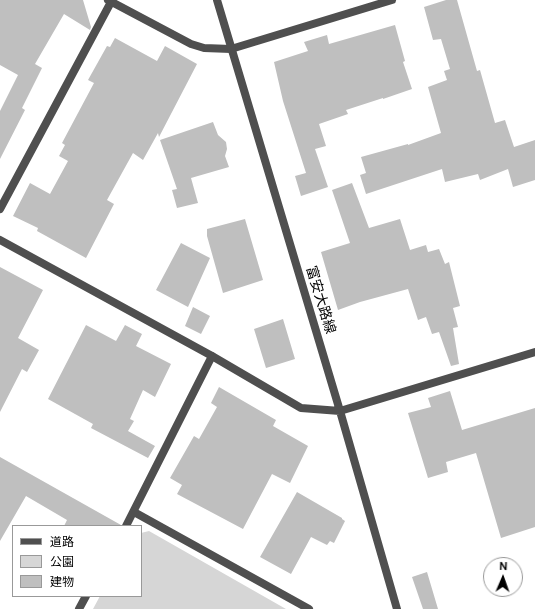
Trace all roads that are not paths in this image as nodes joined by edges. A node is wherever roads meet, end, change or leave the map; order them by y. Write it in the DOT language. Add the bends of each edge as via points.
graph roads {
  1 [pos="217,0"];
  2 [pos="392,0"];
  3 [pos="110,1"];
  4 [pos="231,49"];
  5 [pos="0,209"];
  6 [pos="0,240"];
  7 [pos="535,352"];
  8 [pos="212,356"];
  9 [pos="340,411"];
  10 [pos="134,512"];
  11 [pos="127,525"];
  12 [pos="85,597"];
  13 [pos="79,609"];
  14 [pos="309,609"];
  15 [pos="397,609"];
  1 -- 4 [label="street, 富安大路線"];
  2 -- 4 [label="street"];
  3 -- 4 [label="street" via="191,44 204,48"];
  3 -- 5 [label="street"];
  4 -- 9 [label="street, 富安大路線"];
  6 -- 8 [label="street"];
  7 -- 9 [label="street"];
  8 -- 9 [label="street" via="301,408"];
  8 -- 10 [label="street"];
  9 -- 15 [label="street, 富安大路線"];
  10 -- 11 [label="street"];
  10 -- 14 [label="street"];
  12 -- 13 [label="street"];
}
